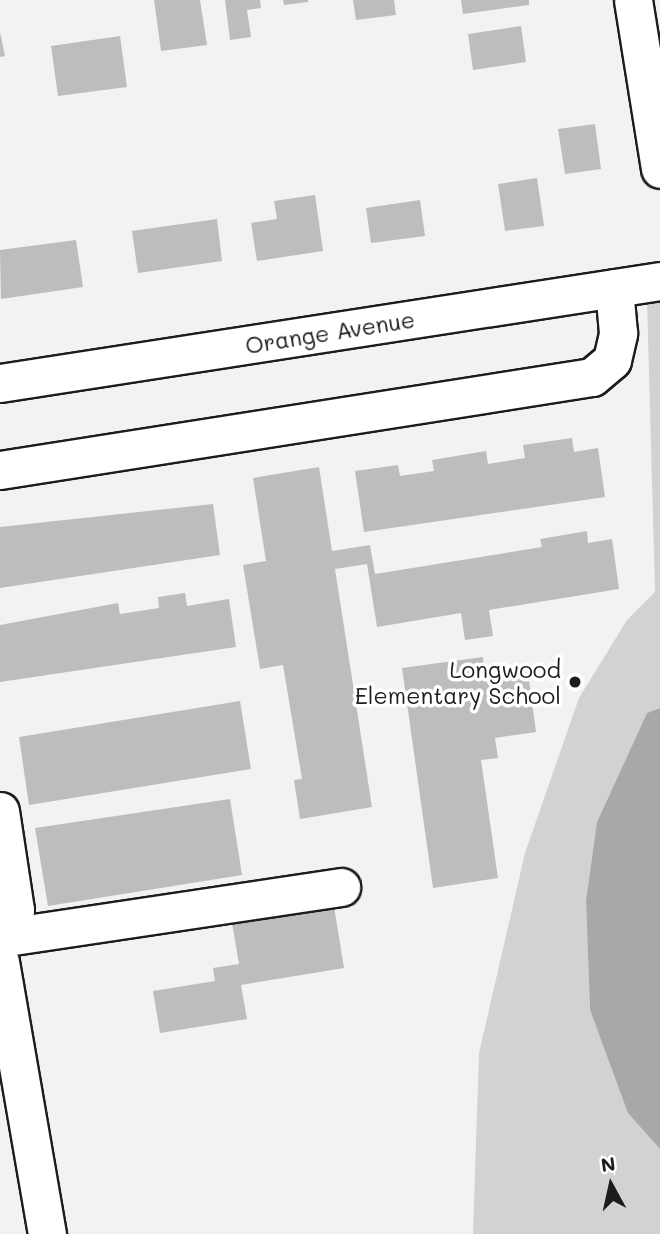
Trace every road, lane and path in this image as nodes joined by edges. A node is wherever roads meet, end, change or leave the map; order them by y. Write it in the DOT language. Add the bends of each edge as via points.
graph roads {
  1 [pos="633,0"];
  2 [pos="660,169"];
  3 [pos="660,281"];
  4 [pos="614,288"];
  5 [pos="0,383"];
  6 [pos="0,470"];
  7 [pos="0,811"];
  8 [pos="341,887"];
  9 [pos="0,926"];
  10 [pos="0,938"];
  11 [pos="0,962"];
  12 [pos="47,1234"];
  1 -- 2 [label="street"];
  3 -- 4 [label="street, Orange Avenue"];
  4 -- 5 [label="street, Orange Avenue"];
  4 -- 6 [label="street" via="612,360 592,377"];
  7 -- 9 [label="street" via="15,910"];
  8 -- 10 [label="street"];
  11 -- 12 [label="street"];
}
